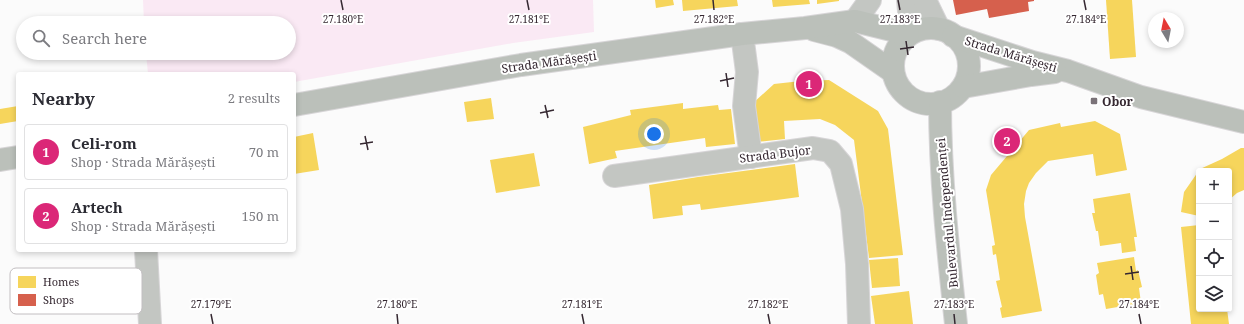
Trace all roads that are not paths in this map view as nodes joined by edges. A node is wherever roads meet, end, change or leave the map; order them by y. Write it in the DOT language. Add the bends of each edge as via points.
graph roads {
  1 [pos="870,0"];
  2 [pos="908,0"];
  3 [pos="925,0"];
  4 [pos="855,21"];
  5 [pos="805,28"];
  6 [pos="946,32"];
  7 [pos="742,34"];
  8 [pos="909,34"];
  9 [pos="1068,71"];
  10 [pos="893,72"];
  11 [pos="963,87"];
  12 [pos="940,102"];
  13 [pos="296,105"];
  14 [pos="1244,122"];
  15 [pos="16,157"];
  16 [pos="751,157"];
  17 [pos="0,160"];
  18 [pos="614,176"];
  19 [pos="146,252"];
  20 [pos="150,324"];
  21 [pos="859,324"];
  22 [pos="956,324"];
  1 -- 4 [label="street"];
  2 -- 8 [label="street"];
  3 -- 6 [label="street"];
  4 -- 5 [label="main road, Strada Mărășești"];
  4 -- 8 [label="main road, Strada Mărășești"];
  5 -- 7 [label="main road, Strada Mărășești"];
  5 -- 10 [label="main road, Strada Mărășești" via="850,42"];
  6 -- 8 [label="main road" via="924,29"];
  6 -- 9 [label="main road, Strada Mărășești" via="1032,62"];
  6 -- 11 [label="main road" via="962,44 967,54 968,77"];
  7 -- 13 [label="main road, Strada Mărășești" via="521,65"];
  7 -- 16 [label="street" via="747,72 744,106"];
  8 -- 10 [label="main road" via="894,55"];
  9 -- 11 [label="main road, Strada Mărășești"];
  9 -- 14 [label="main road, Strada Mărășești" via="1141,97"];
  10 -- 12 [label="main road" via="901,91 908,98 918,102"];
  11 -- 12 [label="main road" via="953,96"];
  12 -- 22 [label="main road, Bulevardul Independenței" via="944,209"];
  15 -- 17 [label="main road"];
  16 -- 18 [label="street, Strada Bujor"];
  16 -- 21 [label="street, Strada Bujor" via="813,148 830,151 842,164 852,209"];
  19 -- 20 [label="street"];
}
